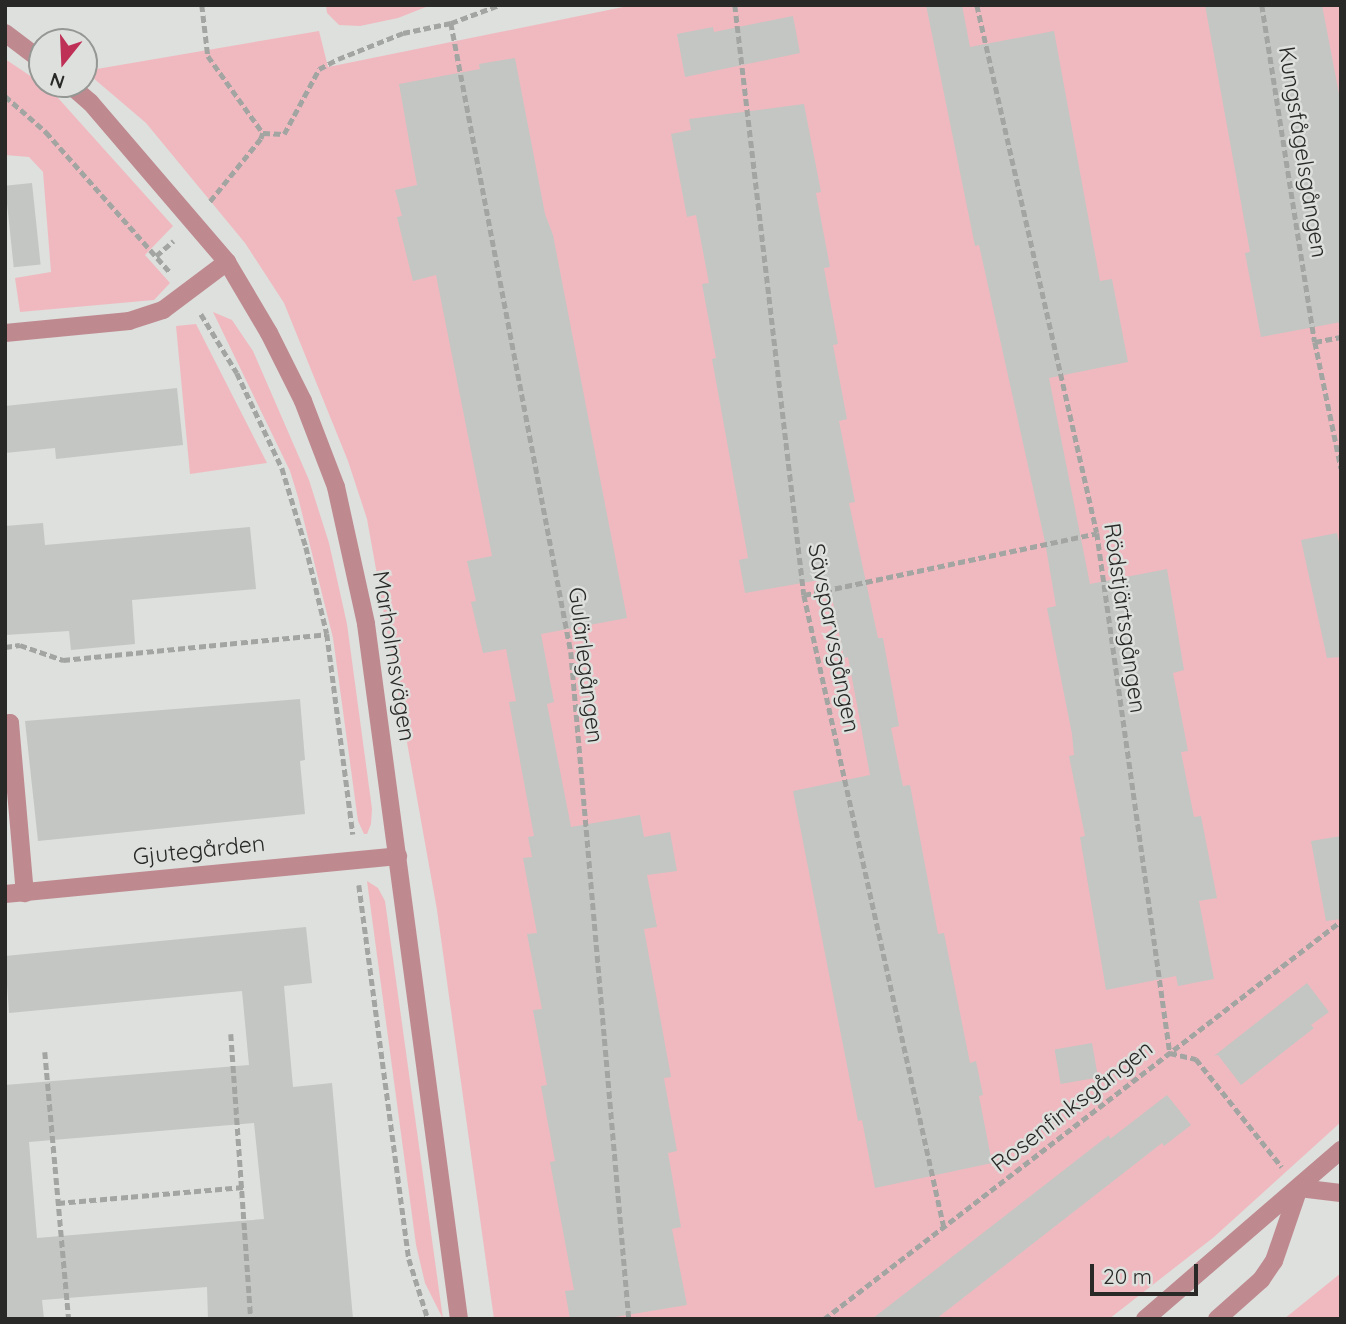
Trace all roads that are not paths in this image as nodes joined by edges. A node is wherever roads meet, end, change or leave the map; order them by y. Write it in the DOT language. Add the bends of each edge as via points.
graph roads {
  1 [pos="5,33"];
  2 [pos="28,50"];
  3 [pos="85,98"];
  4 [pos="227,262"];
  5 [pos="5,333"];
  6 [pos="5,724"];
  7 [pos="398,856"];
  8 [pos="25,893"];
  9 [pos="5,894"];
  10 [pos="1341,1150"];
  11 [pos="1299,1188"];
  12 [pos="1341,1193"];
  13 [pos="459,1319"];
  14 [pos="1145,1319"];
  15 [pos="1217,1319"];
  1 -- 2 [label="street"];
  3 -- 4 [label="street, Marholmsvägen"];
  4 -- 5 [label="street" via="163,310 129,321"];
  4 -- 7 [label="street, Marholmsvägen" via="303,401 336,487 366,624"];
  6 -- 8 [label="street" via="10,723"];
  7 -- 8 [label="street, Gjutegården"];
  7 -- 13 [label="street, Marholmsvägen"];
  8 -- 9 [label="street, Gjutegården"];
  10 -- 11 [label="street"];
  11 -- 12 [label="street"];
  11 -- 14 [label="street"];
  11 -- 15 [label="street" via="1274,1261 1261,1280"];
}
